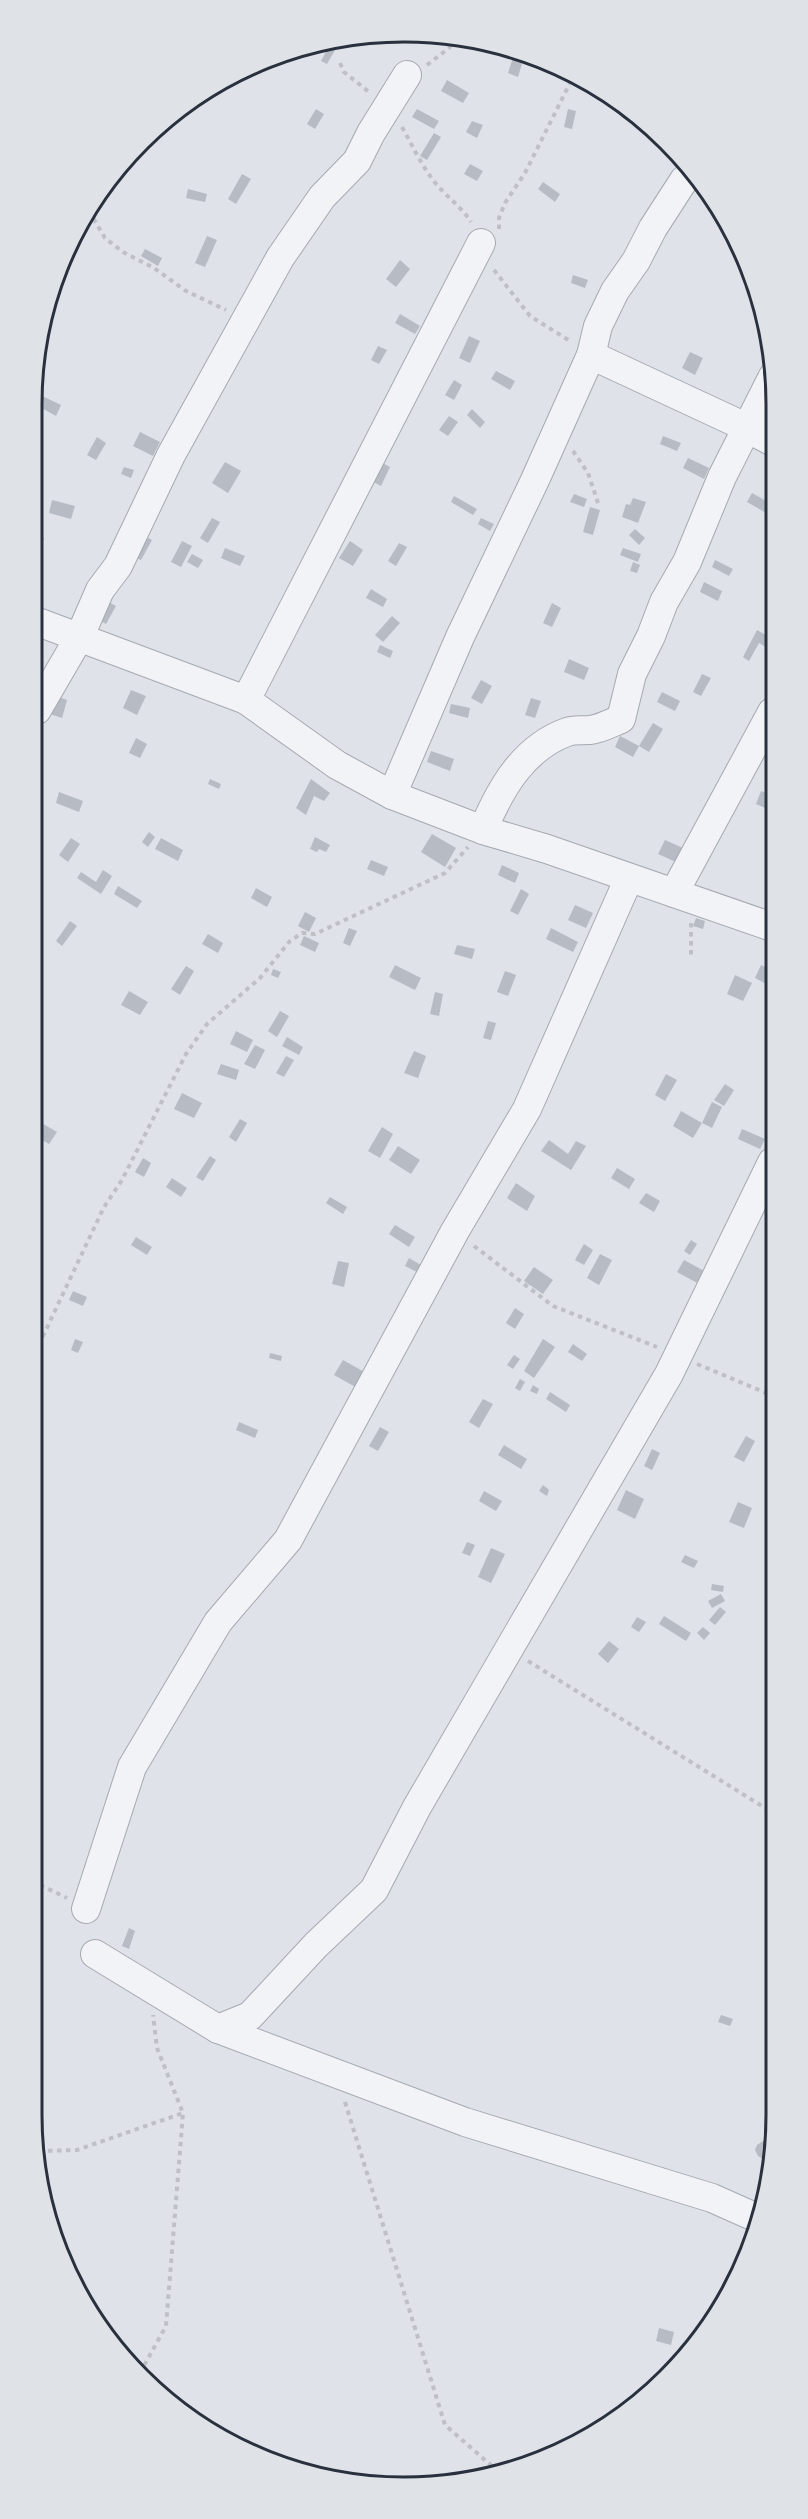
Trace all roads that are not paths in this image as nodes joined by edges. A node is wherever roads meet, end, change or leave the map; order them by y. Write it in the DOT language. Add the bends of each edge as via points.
graph roads {
  1 [pos="407,75"];
  2 [pos="686,178"];
  3 [pos="492,248"];
  4 [pos="591,355"];
  5 [pos="765,392"];
  6 [pos="748,428"];
  7 [pos="766,438"];
  8 [pos="42,623"];
  9 [pos="80,636"];
  10 [pos="246,700"];
  11 [pos="42,701"];
  12 [pos="766,725"];
  13 [pos="392,795"];
  14 [pos="483,830"];
  15 [pos="629,878"];
  16 [pos="684,897"];
  17 [pos="766,925"];
  18 [pos="766,1172"];
  19 [pos="86,1909"];
  20 [pos="94,1954"];
  21 [pos="218,2029"];
  22 [pos="752,2216"];
  1 -- 9 [label="street" via="357,161 322,197 280,258 171,455"];
  2 -- 4 [label="street" via="615,291 598,326"];
  3 -- 10 [label="street"];
  4 -- 6 [label="street"];
  4 -- 13 [label="street" via="460,637"];
  5 -- 6 [label="street"];
  6 -- 7 [label="street"];
  6 -- 14 [label="street" via="632,674 621,719 544,742 498,794"];
  8 -- 9 [label="street"];
  9 -- 10 [label="street"];
  9 -- 11 [label="street"];
  10 -- 13 [label="street" via="337,765"];
  12 -- 16 [label="street"];
  13 -- 14 [label="street"];
  14 -- 15 [label="street"];
  15 -- 16 [label="street"];
  15 -- 19 [label="street" via="527,1108 455,1231 288,1540 218,1622 132,1767"];
  16 -- 17 [label="street"];
  18 -- 21 [label="street" via="677,1355 417,1807 374,1890 250,2016"];
  20 -- 21 [label="street"];
  21 -- 22 [label="street" via="465,2122 712,2198"];
}
